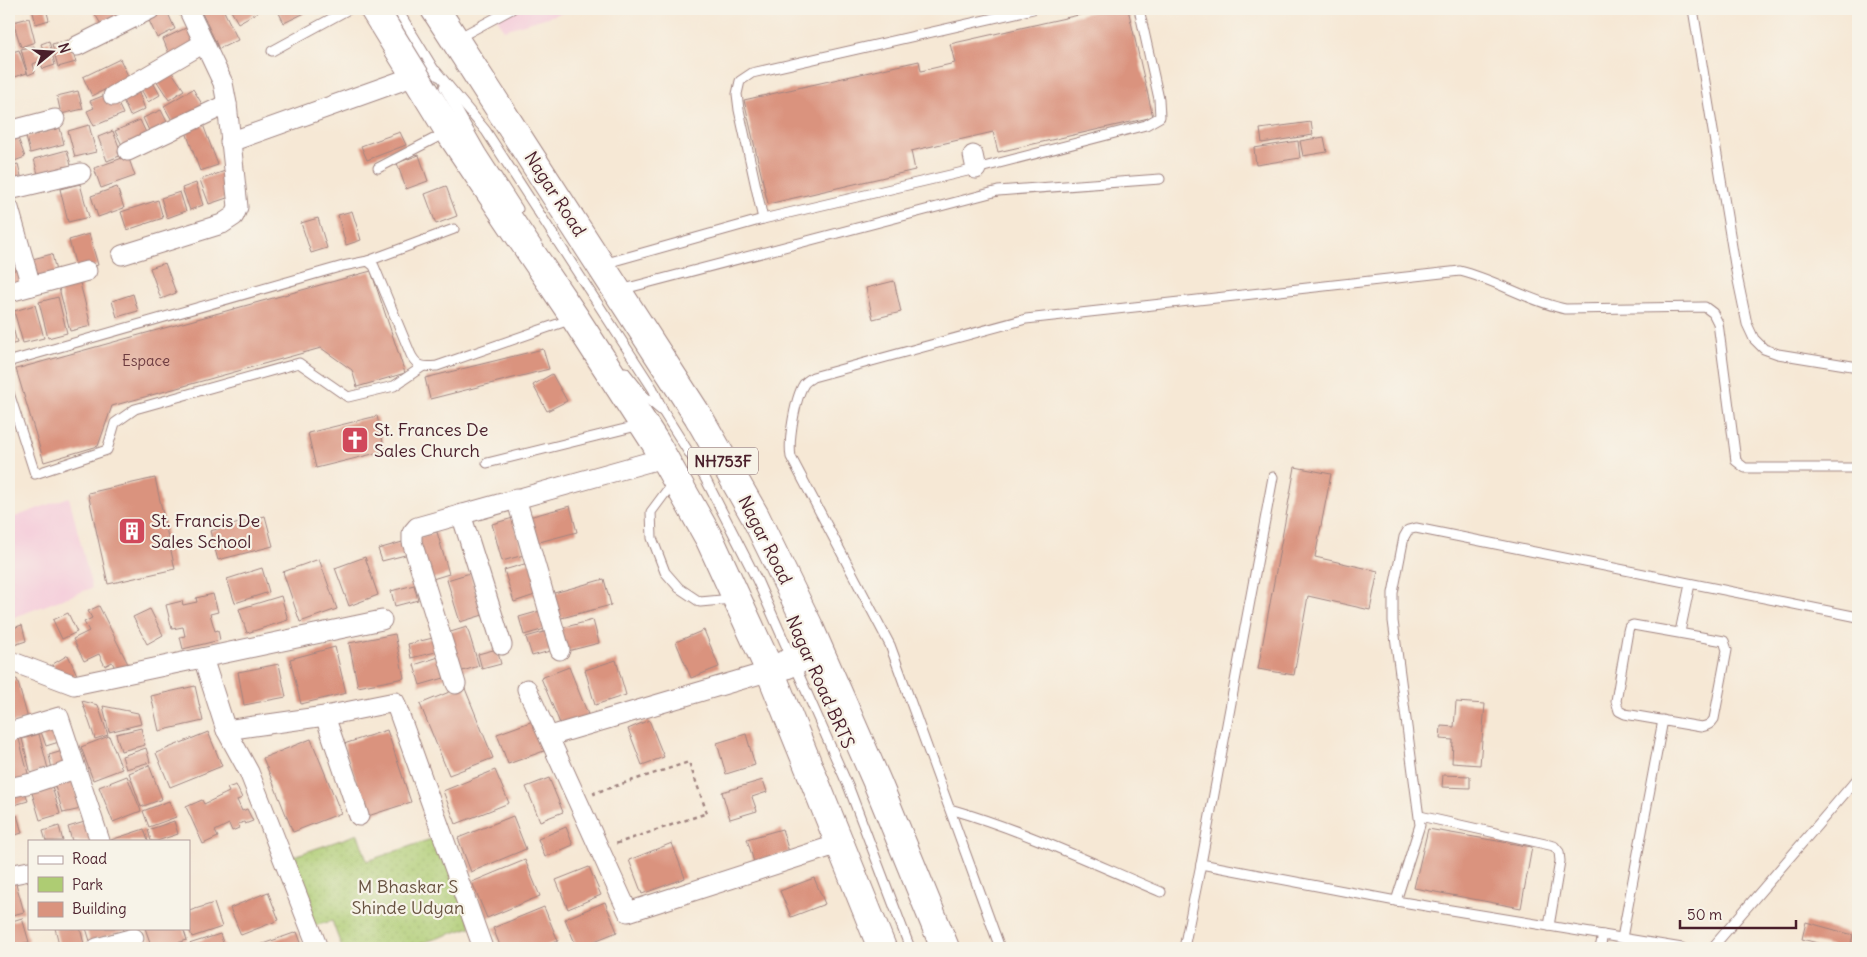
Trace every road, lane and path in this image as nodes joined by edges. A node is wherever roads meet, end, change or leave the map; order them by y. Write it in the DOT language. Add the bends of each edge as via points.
graph roads {
  1 [pos="151,9"];
  2 [pos="188,9"];
  3 [pos="349,9"];
  4 [pos="374,9"];
  5 [pos="397,9"];
  6 [pos="435,9"];
  7 [pos="510,9"];
  8 [pos="1033,9"];
  9 [pos="1139,9"];
  10 [pos="1693,9"];
  11 [pos="455,40"];
  12 [pos="204,43"];
  13 [pos="78,46"];
  14 [pos="272,51"];
  15 [pos="426,73"];
  16 [pos="112,96"];
  17 [pos="227,104"];
  18 [pos="55,119"];
  19 [pos="9,131"];
  20 [pos="449,131"];
  21 [pos="230,142"];
  22 [pos="128,151"];
  23 [pos="378,168"];
  24 [pos="81,173"];
  25 [pos="1160,179"];
  26 [pos="9,190"];
  27 [pos="9,208"];
  28 [pos="524,218"];
  29 [pos="763,219"];
  30 [pos="454,229"];
  31 [pos="122,255"];
  32 [pos="368,261"];
  33 [pos="601,265"];
  34 [pos="86,271"];
  35 [pos="31,286"];
  36 [pos="618,290"];
  37 [pos="9,292"];
  38 [pos="575,318"];
  39 [pos="9,365"];
  40 [pos="621,367"];
  41 [pos="1858,367"];
  42 [pos="422,368"];
  43 [pos="9,394"];
  44 [pos="654,419"];
  45 [pos="487,463"];
  46 [pos="669,468"];
  47 [pos="1858,468"];
  48 [pos="1273,477"];
  49 [pos="516,498"];
  50 [pos="461,514"];
  51 [pos="1690,584"];
  52 [pos="736,598"];
  53 [pos="1858,617"];
  54 [pos="382,620"];
  55 [pos="1680,632"];
  56 [pos="502,645"];
  57 [pos="560,650"];
  58 [pos="820,651"];
  59 [pos="203,658"];
  60 [pos="13,662"];
  61 [pos="782,667"];
  62 [pos="456,684"];
  63 [pos="528,690"];
  64 [pos="325,716"];
  65 [pos="1663,720"];
  66 [pos="226,730"];
  67 [pos="9,732"];
  68 [pos="550,736"];
  69 [pos="75,769"];
  70 [pos="1858,778"];
  71 [pos="9,788"];
  72 [pos="597,802"];
  73 [pos="950,809"];
  74 [pos="359,816"];
  75 [pos="1420,816"];
  76 [pos="100,840"];
  77 [pos="840,844"];
  78 [pos="612,845"];
  79 [pos="1201,864"];
  80 [pos="28,871"];
  81 [pos="9,875"];
  82 [pos="1161,892"];
  83 [pos="1396,901"];
  84 [pos="1549,926"];
  85 [pos="1603,935"];
  86 [pos="134,938"];
  87 [pos="1622,938"];
  88 [pos="97,948"];
  89 [pos="318,948"];
  90 [pos="483,948"];
  91 [pos="882,948"];
  92 [pos="910,948"];
  93 [pos="945,948"];
  94 [pos="1000,948"];
  95 [pos="1184,948"];
  96 [pos="1600,948"];
  97 [pos="1682,948"];
  98 [pos="1712,948"];
  1 -- 13 [label="street"];
  2 -- 12 [label="street"];
  3 -- 14 [label="lane"];
  4 -- 15 [label="highway, NH753F"];
  5 -- 15 [label="lane"];
  6 -- 11 [label="highway, Nagar Road / NH753F"];
  7 -- 11 [label="lane"];
  8 -- 29 [label="lane" via="752,73 740,81 739,110"];
  9 -- 29 [label="lane" via="1160,100 1160,117 1146,125 974,162"];
  10 -- 41 [label="lane" via="1747,324 1754,339 1764,349"];
  11 -- 33 [label="highway, Nagar Road / NH753F"];
  12 -- 16 [label="street"];
  12 -- 17 [label="street" via="223,83"];
  15 -- 20 [label="highway, NH753F"];
  15 -- 21 [label="street"];
  15 -- 28 [label="lane" via="471,135"];
  15 -- 44 [label="lane" via="486,131 653,388"];
  17 -- 21 [label="street"];
  17 -- 22 [label="street"];
  18 -- 19 [label="street"];
  20 -- 23 [label="lane"];
  20 -- 38 [label="highway, NH753F"];
  21 -- 31 [label="street" via="238,207 234,216 222,224"];
  24 -- 26 [label="street"];
  25 -- 36 [label="lane" via="998,191"];
  27 -- 35 [label="street"];
  29 -- 33 [label="lane"];
  30 -- 32 [label="lane"];
  32 -- 39 [label="lane" via="11,361"];
  32 -- 42 [label="lane" via="374,266 410,355"];
  33 -- 36 [label="highway, Nagar Road / NH753F"];
  34 -- 35 [label="street"];
  35 -- 37 [label="street"];
  36 -- 58 [label="highway, Nagar Road / NH753F" via="698,416 755,516"];
  38 -- 42 [label="lane" via="437,366"];
  38 -- 44 [label="highway, NH753F"];
  40 -- 44 [label="lane" via="644,396"];
  42 -- 43 [label="lane" via="394,386 348,397 299,363 228,382 135,409 114,423 107,450 35,474"];
  44 -- 45 [label="lane"];
  44 -- 46 [label="highway, NH753F"];
  44 -- 61 [label="lane, Nagar Road BRTS" via="705,478 757,580"];
  46 -- 49 [label="street"];
  46 -- 52 [label="highway, NH753F" via="710,540"];
  46 -- 52 [label="lane" via="651,512 652,538 665,572 679,588 700,602"];
  47 -- 73 [label="lane" via="1745,468 1736,461 1718,323 1714,313 1704,307 1565,309 1545,305 1482,276 1460,271 1026,319 813,376 800,391 790,434 791,457 890,645"];
  48 -- 79 [label="lane"];
  49 -- 50 [label="street"];
  49 -- 57 [label="street"];
  50 -- 56 [label="street"];
  50 -- 62 [label="street" via="418,527 412,533 412,542"];
  51 -- 53 [label="lane"];
  51 -- 55 [label="lane"];
  51 -- 75 [label="lane" via="1416,528 1408,530 1393,593 1392,621"];
  52 -- 61 [label="highway, NH753F"];
  54 -- 59 [label="street"];
  55 -- 65 [label="lane" via="1724,641 1726,646 1714,719 1701,727"];
  55 -- 65 [label="lane" via="1633,624 1628,631 1617,707 1625,714"];
  58 -- 61 [label="highway"];
  58 -- 93 [label="highway, Nagar Road / NH753F" via="878,782"];
  59 -- 60 [label="street" via="74,685"];
  59 -- 66 [label="street"];
  61 -- 68 [label="street"];
  61 -- 77 [label="highway, NH753F"];
  61 -- 92 [label="lane, Nagar Road BRTS" via="849,788"];
  63 -- 68 [label="street"];
  64 -- 66 [label="street"];
  64 -- 74 [label="street"];
  64 -- 90 [label="street" via="395,702"];
  65 -- 87 [label="lane"];
  66 -- 89 [label="street" via="249,772"];
  67 -- 69 [label="street" via="59,717"];
  68 -- 77 [label="street" via="628,912"];
  69 -- 71 [label="street"];
  69 -- 76 [label="street"];
  70 -- 98 [label="lane"];
  72 -- 78 [label="path" via="594,793 689,762 707,813"];
  73 -- 82 [label="lane" via="1037,840"];
  73 -- 94 [label="lane"];
  75 -- 83 [label="lane" via="1417,836"];
  75 -- 84 [label="lane" via="1554,846 1560,861"];
  77 -- 91 [label="highway, NH753F"];
  79 -- 83 [label="lane"];
  79 -- 95 [label="lane"];
  80 -- 81 [label="street"];
  83 -- 84 [label="lane"];
  84 -- 85 [label="lane"];
  85 -- 87 [label="lane"];
  85 -- 96 [label="lane"];
  86 -- 88 [label="street"];
  87 -- 97 [label="lane"];
}
